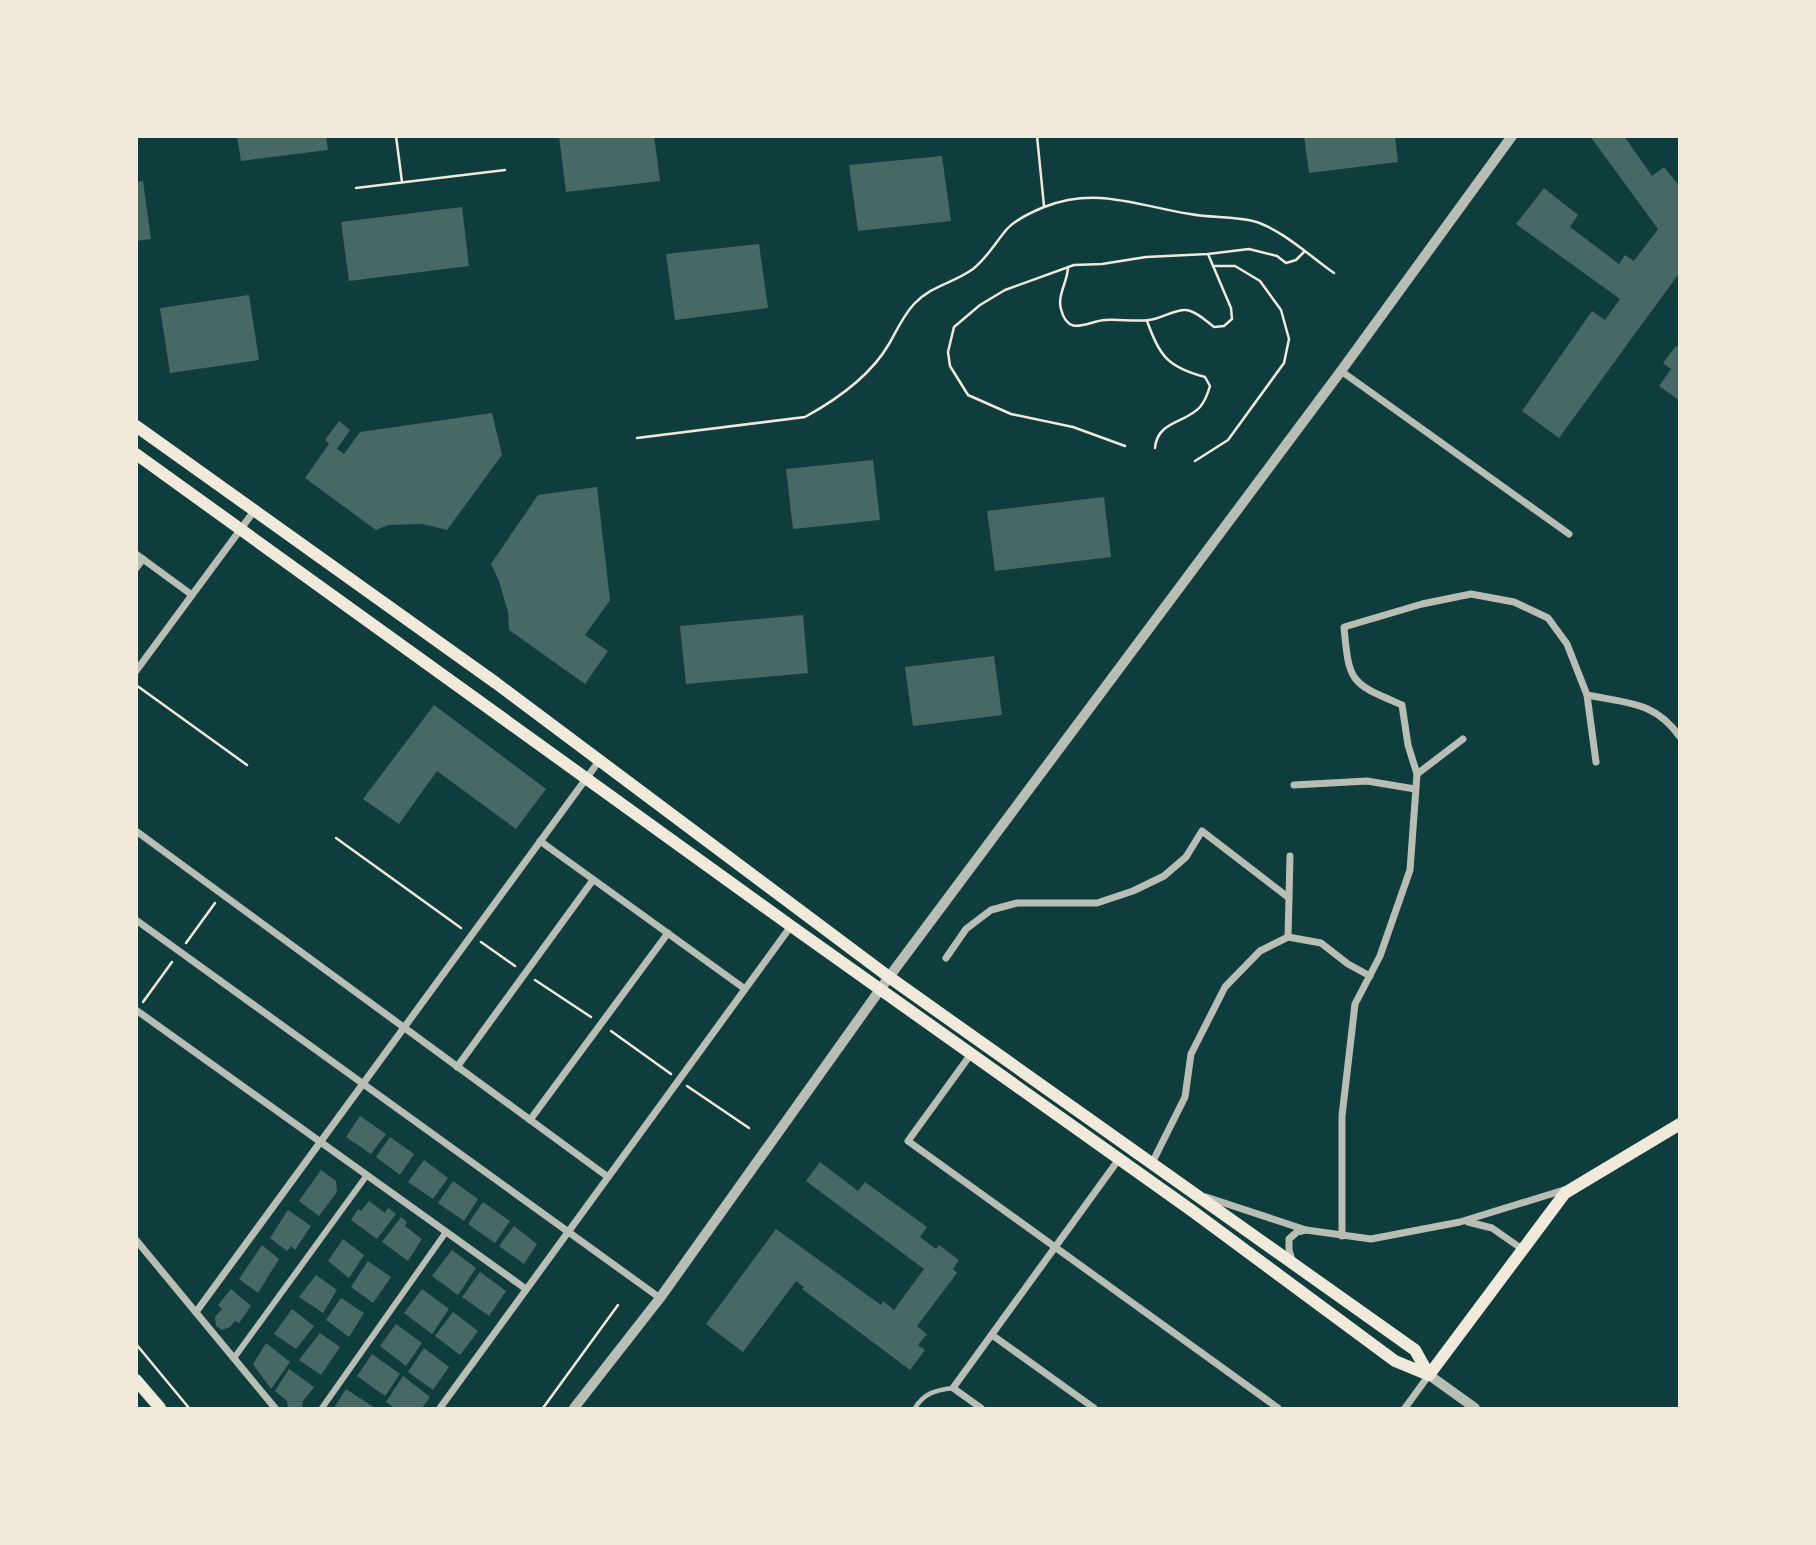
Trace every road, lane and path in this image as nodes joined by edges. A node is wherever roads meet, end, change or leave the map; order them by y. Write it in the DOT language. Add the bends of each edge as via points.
graph roads {
  1 [pos="396,136"];
  2 [pos="1037,136"];
  3 [pos="1512,136"];
  4 [pos="505,170"];
  5 [pos="402,182"];
  6 [pos="356,188"];
  7 [pos="1044,207"];
  8 [pos="1304,252"];
  9 [pos="1209,254"];
  10 [pos="1213,266"];
  11 [pos="1068,267"];
  12 [pos="1334,273"];
  13 [pos="1147,321"];
  14 [pos="1341,371"];
  15 [pos="136,426"];
  16 [pos="637,438"];
  17 [pos="1125,446"];
  18 [pos="1155,448"];
  19 [pos="136,454"];
  20 [pos="1195,461"];
  21 [pos="254,511"];
  22 [pos="242,528"];
  23 [pos="1569,534"];
  24 [pos="140,557"];
  25 [pos="136,568"];
  26 [pos="192,595"];
  27 [pos="136,670"];
  28 [pos="136,685"];
  29 [pos="1587,695"];
  30 [pos="1679,737"];
  31 [pos="1463,739"];
  32 [pos="599,761"];
  33 [pos="1595,762"];
  34 [pos="247,765"];
  35 [pos="1417,774"];
  36 [pos="587,778"];
  37 [pos="1294,785"];
  38 [pos="1415,789"];
  39 [pos="136,831"];
  40 [pos="336,838"];
  41 [pos="540,842"];
  42 [pos="1290,856"];
  43 [pos="593,880"];
  44 [pos="1289,898"];
  45 [pos="136,920"];
  46 [pos="790,926"];
  47 [pos="668,933"];
  48 [pos="471,936"];
  49 [pos="1288,937"];
  50 [pos="946,958"];
  51 [pos="525,973"];
  52 [pos="1370,976"];
  53 [pos="889,977"];
  54 [pos="745,989"];
  55 [pos="880,989"];
  56 [pos="136,1010"];
  57 [pos="601,1024"];
  58 [pos="404,1027"];
  59 [pos="971,1054"];
  60 [pos="457,1067"];
  61 [pos="678,1080"];
  62 [pos="363,1083"];
  63 [pos="530,1120"];
  64 [pos="1679,1124"];
  65 [pos="749,1128"];
  66 [pos="320,1141"];
  67 [pos="1119,1159"];
  68 [pos="1152,1163"];
  69 [pos="367,1175"];
  70 [pos="608,1177"];
  71 [pos="1573,1187"];
  72 [pos="1193,1192"];
  73 [pos="1460,1222"];
  74 [pos="1306,1230"];
  75 [pos="446,1232"];
  76 [pos="568,1232"];
  77 [pos="1342,1236"];
  78 [pos="136,1240"];
  79 [pos="1055,1247"];
  80 [pos="1522,1250"];
  81 [pos="1292,1261"];
  82 [pos="526,1289"];
  83 [pos="660,1298"];
  84 [pos="618,1305"];
  85 [pos="196,1312"];
  86 [pos="992,1335"];
  87 [pos="136,1344"];
  88 [pos="234,1358"];
  89 [pos="1429,1375"];
  90 [pos="136,1380"];
  91 [pos="953,1388"];
  92 [pos="160,1409"];
  93 [pos="189,1409"];
  94 [pos="275,1409"];
  95 [pos="321,1409"];
  96 [pos="440,1409"];
  97 [pos="543,1409"];
  98 [pos="574,1409"];
  99 [pos="915,1409"];
  100 [pos="981,1409"];
  101 [pos="1094,1409"];
  102 [pos="1278,1409"];
  103 [pos="1405,1409"];
  104 [pos="1475,1409"];
  1 -- 5 [label="path"];
  2 -- 7 [label="path"];
  3 -- 14 [label="street"];
  4 -- 5 [label="path"];
  5 -- 6 [label="path"];
  7 -- 8 [label="path" via="1109,197 1191,215 1254,221"];
  7 -- 16 [label="path" via="1009,226 983,261 956,281 929,290 864,373 825,406 805,417"];
  8 -- 9 [label="path" via="1286,263 1249,249"];
  8 -- 12 [label="path"];
  9 -- 10 [label="path"];
  9 -- 11 [label="path"];
  10 -- 13 [label="path" via="1231,308 1232,319 1224,326 1214,327 1186,310"];
  10 -- 20 [label="path" via="1235,266 1259,281 1281,310 1289,339 1284,363 1274,380 1228,440"];
  11 -- 13 [label="path" via="1060,307 1072,325"];
  11 -- 17 [label="path" via="1005,290 969,314 954,327 950,366 968,396 981,402"];
  13 -- 18 [label="path" via="1163,357 1205,377 1210,386 1199,408 1164,429"];
  14 -- 23 [label="street"];
  14 -- 53 [label="street"];
  15 -- 21 [label="main road"];
  19 -- 22 [label="main road"];
  21 -- 22 [label="street"];
  21 -- 32 [label="main road"];
  22 -- 26 [label="street"];
  22 -- 36 [label="main road"];
  24 -- 25 [label="street"];
  24 -- 26 [label="street"];
  26 -- 27 [label="street"];
  28 -- 34 [label="path"];
  29 -- 30 [label="street" via="1651,709 1669,722"];
  29 -- 33 [label="street"];
  29 -- 35 [label="street" via="1567,644 1548,618 1514,602 1471,594 1344,627 1354,679 1365,689 1402,705"];
  31 -- 35 [label="street"];
  32 -- 36 [label="street"];
  32 -- 53 [label="main road"];
  35 -- 38 [label="street"];
  36 -- 41 [label="street"];
  36 -- 46 [label="main road"];
  37 -- 38 [label="street" via="1367,782"];
  38 -- 52 [label="street" via="1410,870"];
  39 -- 58 [label="street"];
  40 -- 48 [label="path"];
  41 -- 43 [label="street"];
  41 -- 48 [label="street"];
  42 -- 44 [label="street"];
  43 -- 47 [label="street"];
  43 -- 51 [label="street"];
  44 -- 49 [label="street"];
  44 -- 50 [label="street" via="1202,831 1186,857 1164,876 1097,902 1017,903 991,910 966,929"];
  45 -- 62 [label="street"];
  46 -- 54 [label="street"];
  46 -- 55 [label="main road"];
  47 -- 54 [label="street"];
  47 -- 57 [label="street"];
  48 -- 51 [label="path"];
  48 -- 58 [label="street"];
  49 -- 52 [label="street" via="1321,943"];
  49 -- 68 [label="street" via="1260,951 1225,986 1191,1055 1185,1097"];
  51 -- 57 [label="path"];
  51 -- 60 [label="street"];
  52 -- 77 [label="street" via="1355,1004 1342,1116"];
  53 -- 55 [label="street"];
  53 -- 68 [label="main road"];
  54 -- 61 [label="street"];
  55 -- 59 [label="main road"];
  55 -- 83 [label="street"];
  56 -- 66 [label="street"];
  57 -- 61 [label="path"];
  57 -- 63 [label="street"];
  58 -- 60 [label="street"];
  58 -- 62 [label="street"];
  59 -- 67 [label="main road"];
  59 -- 79 [label="street" via="908,1141"];
  60 -- 63 [label="street"];
  61 -- 65 [label="path"];
  61 -- 70 [label="street"];
  62 -- 66 [label="street"];
  62 -- 76 [label="street"];
  63 -- 70 [label="street"];
  64 -- 71 [label="main road"];
  66 -- 69 [label="street"];
  66 -- 85 [label="street"];
  67 -- 79 [label="street"];
  67 -- 89 [label="main road" via="1395,1361"];
  68 -- 72 [label="main road"];
  69 -- 75 [label="street"];
  69 -- 88 [label="street"];
  70 -- 76 [label="street"];
  71 -- 73 [label="street"];
  71 -- 80 [label="main road"];
  72 -- 74 [label="street"];
  72 -- 81 [label="main road"];
  73 -- 77 [label="street" via="1371,1239"];
  73 -- 80 [label="street" via="1492,1228"];
  74 -- 77 [label="street"];
  74 -- 81 [label="street" via="1289,1239"];
  75 -- 82 [label="street"];
  75 -- 95 [label="street"];
  76 -- 82 [label="street"];
  76 -- 83 [label="street"];
  78 -- 85 [label="street"];
  79 -- 86 [label="street"];
  79 -- 102 [label="street"];
  80 -- 89 [label="main road"];
  81 -- 89 [label="main road" via="1416,1350"];
  82 -- 96 [label="street"];
  83 -- 98 [label="street"];
  84 -- 97 [label="path"];
  85 -- 88 [label="street"];
  86 -- 91 [label="street"];
  86 -- 101 [label="street"];
  87 -- 93 [label="path"];
  88 -- 94 [label="street"];
  89 -- 103 [label="street"];
  89 -- 104 [label="street"];
  90 -- 92 [label="main road"];
  91 -- 99 [label="lane" via="928,1394"];
  91 -- 100 [label="street"];
}
